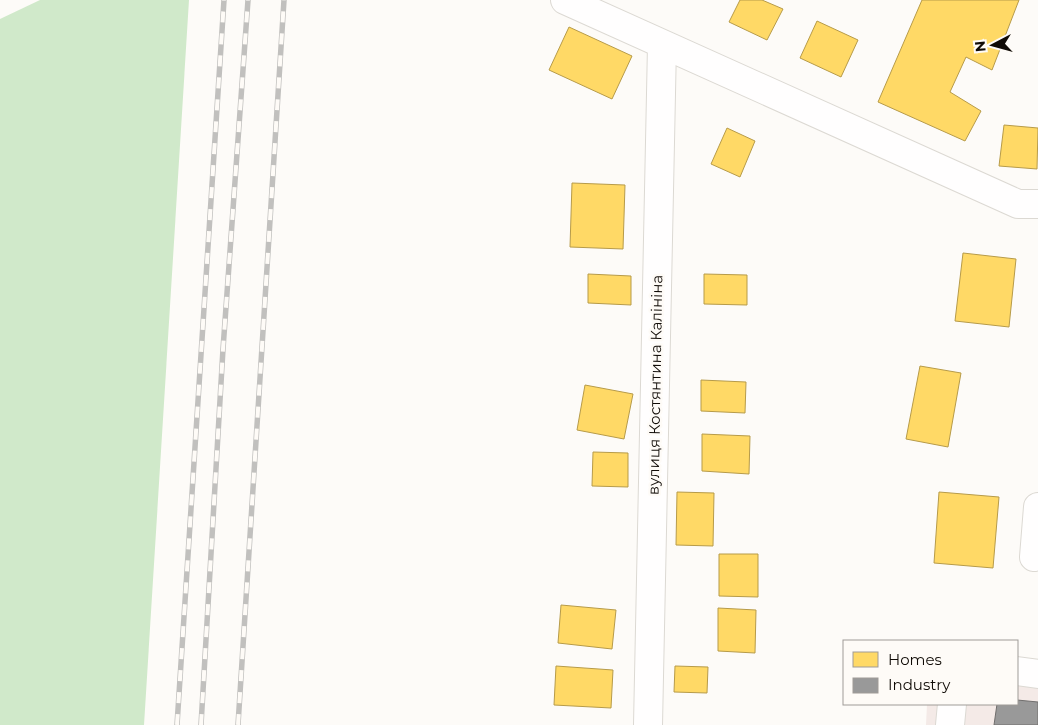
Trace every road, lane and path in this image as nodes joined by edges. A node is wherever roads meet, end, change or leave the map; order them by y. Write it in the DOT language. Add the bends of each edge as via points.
graph roads {
  1 [pos="565,0"];
  2 [pos="662,45"];
  3 [pos="1038,204"];
  4 [pos="1038,507"];
  5 [pos="1034,557"];
  6 [pos="1018,671"];
  7 [pos="1038,674"];
  8 [pos="952,705"];
  9 [pos="648,725"];
  10 [pos="950,725"];
  1 -- 2 [label="street"];
  2 -- 3 [label="street" via="1018,204"];
  2 -- 9 [label="street, вулиця Костянтина Калініна"];
  4 -- 5 [label="street"];
  6 -- 7 [label="street"];
  8 -- 10 [label="street"];
}
